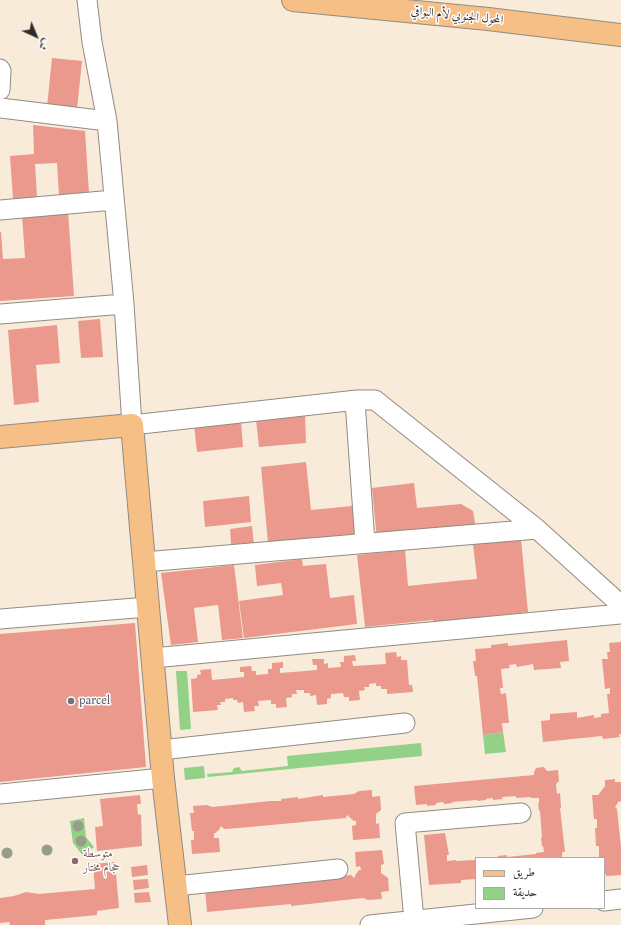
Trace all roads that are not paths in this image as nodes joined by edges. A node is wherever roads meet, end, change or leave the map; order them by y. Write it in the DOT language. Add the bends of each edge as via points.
graph roads {
  1 [pos="87,0"];
  2 [pos="293,0"];
  3 [pos="621,35"];
  4 [pos="0,69"];
  5 [pos="0,90"];
  6 [pos="0,108"];
  7 [pos="106,121"];
  8 [pos="114,200"];
  9 [pos="0,210"];
  10 [pos="124,304"];
  11 [pos="0,314"];
  12 [pos="354,401"];
  13 [pos="132,425"];
  14 [pos="0,437"];
  15 [pos="537,529"];
  16 [pos="365,543"];
  17 [pos="144,562"];
  18 [pos="621,605"];
  19 [pos="148,607"];
  20 [pos="621,614"];
  21 [pos="0,619"];
  22 [pos="152,658"];
  23 [pos="404,724"];
  24 [pos="160,750"];
  25 [pos="163,778"];
  26 [pos="0,794"];
  27 [pos="521,813"];
  28 [pos="338,869"];
  29 [pos="176,886"];
  30 [pos="621,899"];
  31 [pos="605,901"];
  32 [pos="523,909"];
  33 [pos="414,920"];
  34 [pos="180,925"];
  35 [pos="379,925"];
  1 -- 7 [label="street"];
  2 -- 3 [label="main road, المحول الجنوبي لأم البواقي"];
  4 -- 5 [label="street"];
  6 -- 7 [label="street"];
  7 -- 8 [label="street"];
  8 -- 9 [label="street"];
  8 -- 10 [label="street"];
  10 -- 11 [label="street"];
  10 -- 13 [label="street"];
  12 -- 13 [label="street"];
  12 -- 15 [label="street" via="375,400"];
  12 -- 16 [label="street"];
  13 -- 14 [label="main road"];
  13 -- 17 [label="main road"];
  15 -- 16 [label="street"];
  15 -- 18 [label="street"];
  16 -- 17 [label="street"];
  17 -- 19 [label="main road"];
  19 -- 21 [label="street"];
  19 -- 22 [label="main road"];
  20 -- 22 [label="street"];
  22 -- 24 [label="main road"];
  23 -- 24 [label="street"];
  24 -- 25 [label="main road"];
  25 -- 26 [label="street"];
  25 -- 29 [label="main road"];
  27 -- 33 [label="street" via="405,823"];
  28 -- 29 [label="street"];
  29 -- 34 [label="main road"];
  30 -- 31 [label="street"];
  32 -- 33 [label="street"];
  33 -- 35 [label="street"];
}
